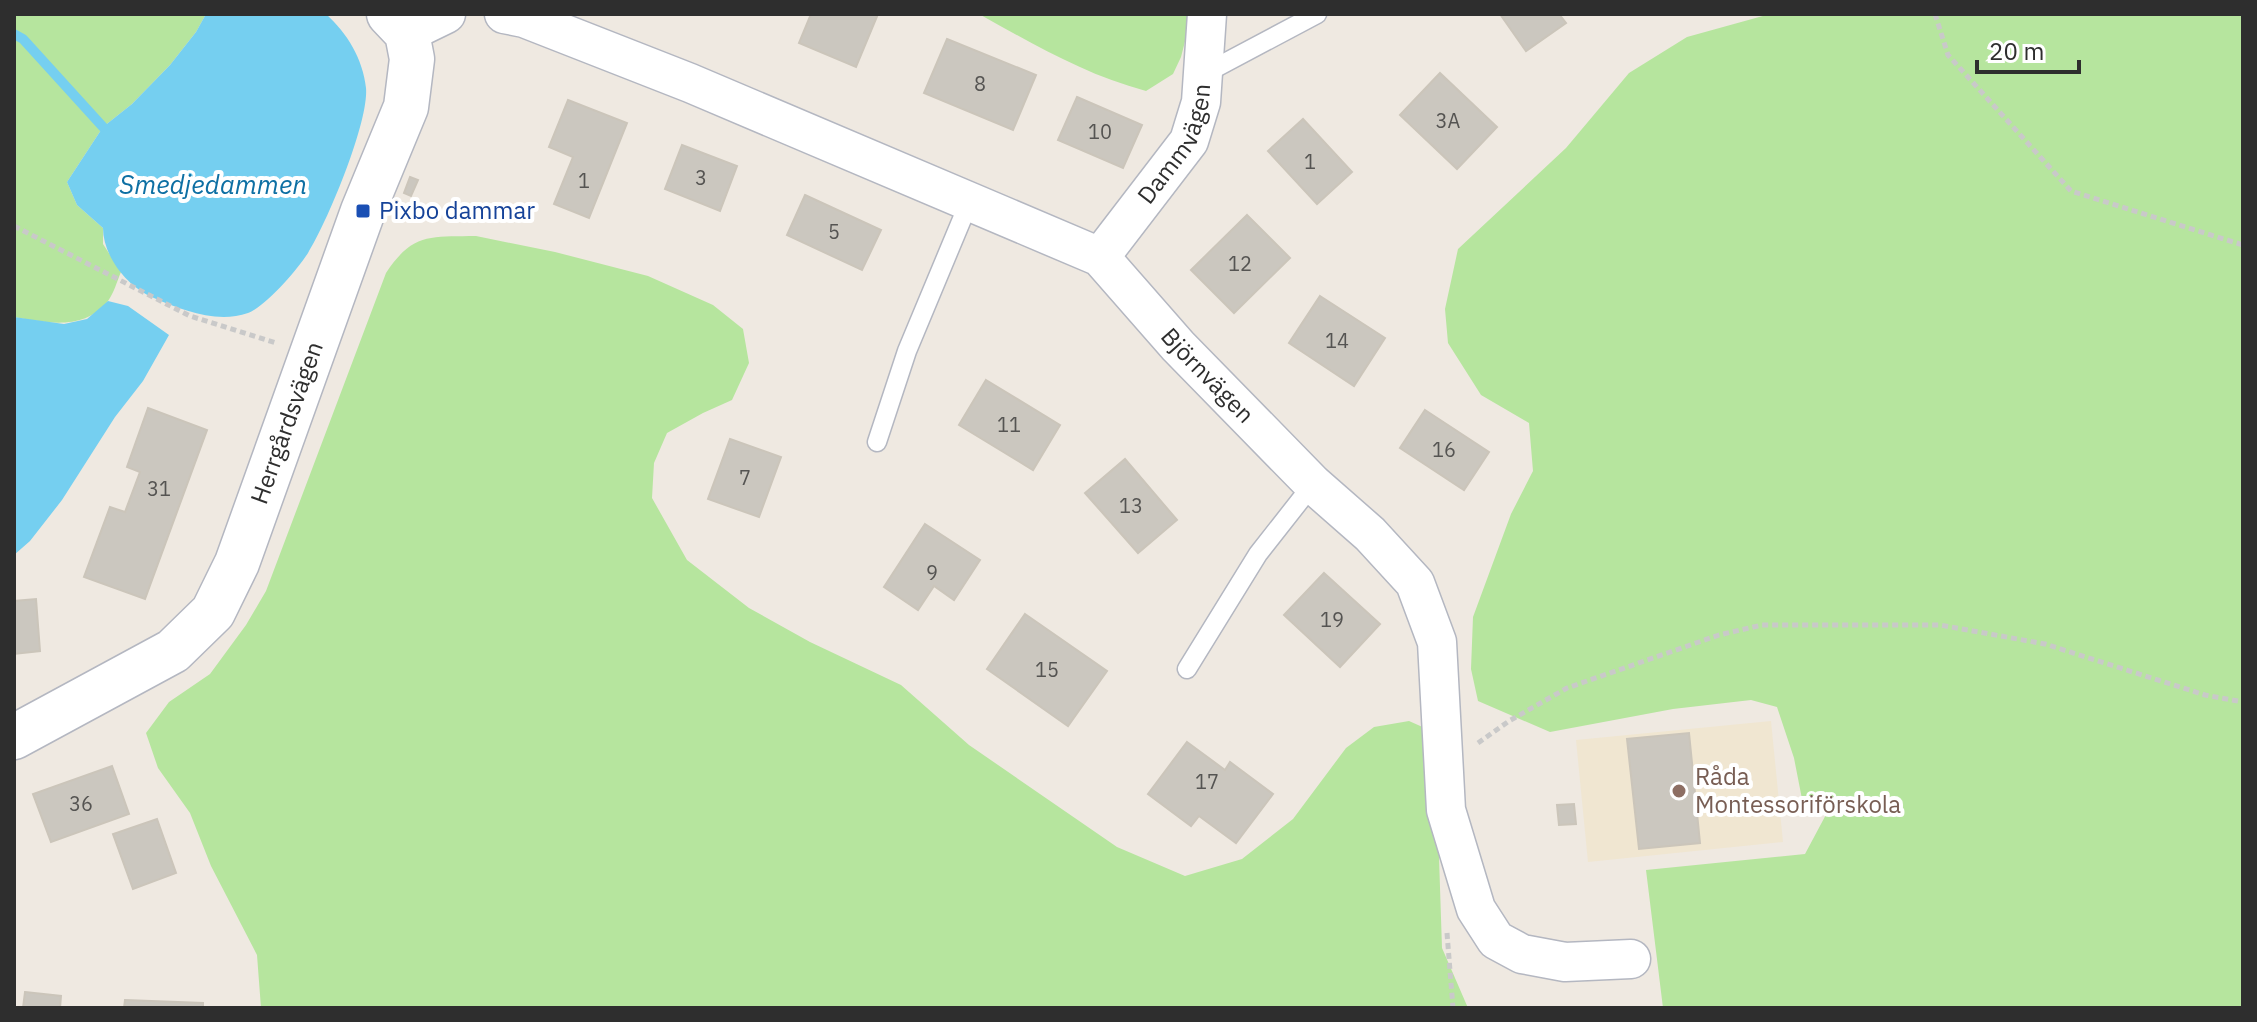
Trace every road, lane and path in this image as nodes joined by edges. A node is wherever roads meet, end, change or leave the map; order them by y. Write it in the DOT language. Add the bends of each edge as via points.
graph roads {
  1 [pos="446,14"];
  2 [pos="504,14"];
  3 [pos="1207,14"];
  4 [pos="1317,14"];
  5 [pos="1935,14"];
  6 [pos="398,24"];
  7 [pos="1204,74"];
  8 [pos="970,200"];
  9 [pos="14,226"];
  10 [pos="2243,245"];
  11 [pos="1100,257"];
  12 [pos="311,354"];
  13 [pos="877,442"];
  14 [pos="1313,484"];
  15 [pos="1187,669"];
  16 [pos="2243,702"];
  17 [pos="14,737"];
  18 [pos="1477,743"];
  19 [pos="1631,959"];
  1 -- 6 [label="street"];
  2 -- 8 [label="street, Björnvägen" via="690,83"];
  3 -- 7 [label="street, Dammvägen"];
  4 -- 7 [label="lane"];
  5 -- 10 [label="path" via="1948,55 2071,191"];
  6 -- 12 [label="street, Herrgårdsvägen" via="412,59 406,107"];
  7 -- 11 [label="street, Dammvägen" via="1189,141"];
  8 -- 11 [label="street, Björnvägen"];
  8 -- 13 [label="lane" via="907,351"];
  9 -- 12 [label="path" via="190,316"];
  11 -- 14 [label="street, Björnvägen" via="1178,346"];
  12 -- 17 [label="street, Herrgårdsvägen" via="237,563 213,612 173,651"];
  14 -- 15 [label="lane" via="1258,554"];
  14 -- 19 [label="street, Björnvägen" via="1370,534 1415,583 1421,598 1437,642 1446,810 1482,920 1496,940 1522,954 1565,962"];
  16 -- 18 [label="path" via="2045,644 1940,625 1762,625 1567,688"];
}
